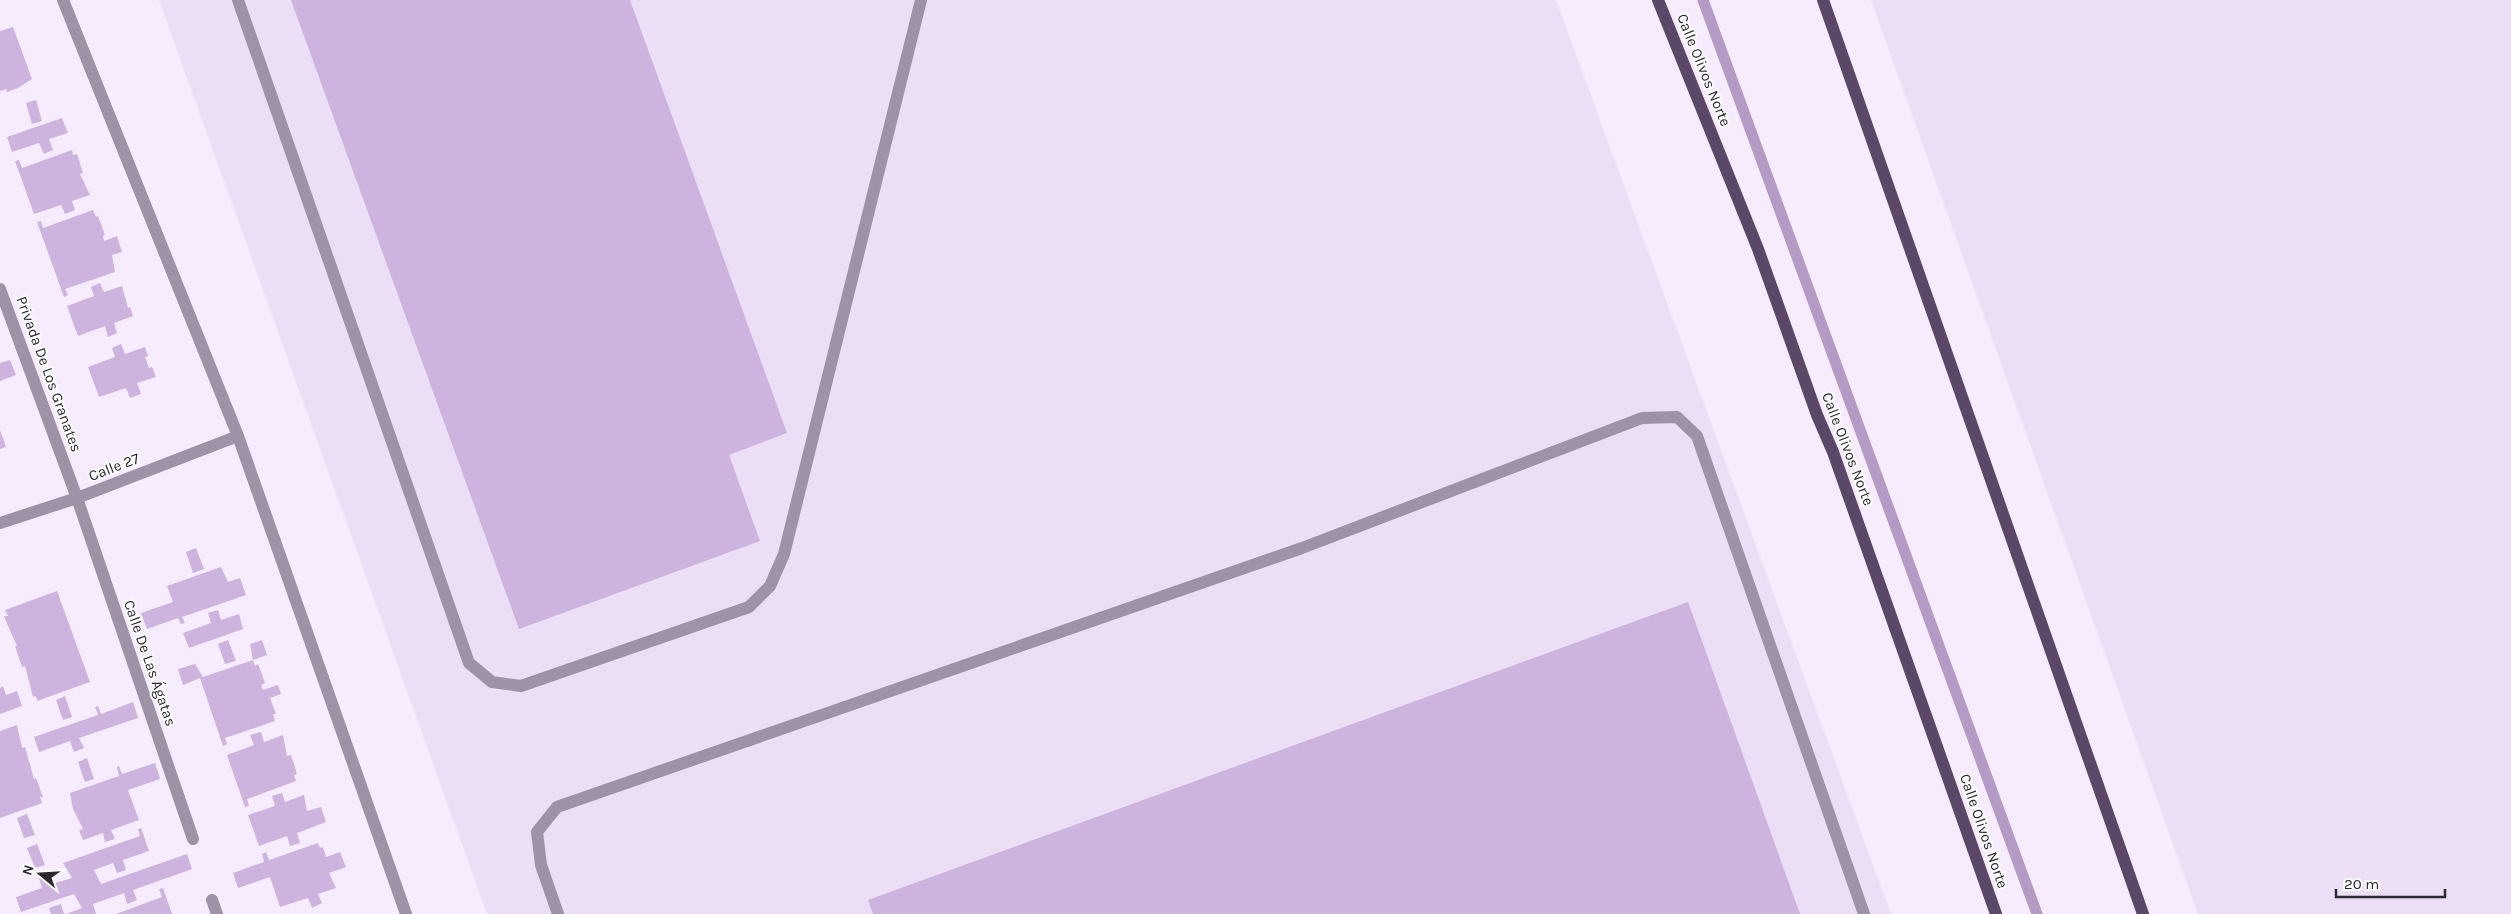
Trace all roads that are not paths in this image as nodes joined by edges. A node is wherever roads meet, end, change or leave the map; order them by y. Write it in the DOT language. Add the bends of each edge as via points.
graph roads {
  1 [pos="63,0"];
  2 [pos="238,0"];
  3 [pos="921,0"];
  4 [pos="1658,0"];
  5 [pos="1823,0"];
  6 [pos="0,288"];
  7 [pos="238,436"];
  8 [pos="77,498"];
  9 [pos="0,523"];
  10 [pos="193,839"];
  11 [pos="212,900"];
  12 [pos="217,914"];
  13 [pos="406,914"];
  14 [pos="558,914"];
  15 [pos="1864,914"];
  16 [pos="1996,914"];
  17 [pos="2143,914"];
  1 -- 7 [label="street"];
  2 -- 3 [label="street" via="469,663 492,682 521,686 749,607 770,586 784,554"];
  4 -- 16 [label="main road, Calle Olivos Norte" via="1758,249"];
  5 -- 17 [label="main road"];
  6 -- 8 [label="street, Privada De Los Granates"];
  7 -- 8 [label="street, Calle 27"];
  7 -- 13 [label="street"];
  8 -- 9 [label="street, Calle 27"];
  8 -- 10 [label="street, Calle De Las Ágatas"];
  11 -- 12 [label="street"];
  14 -- 15 [label="street" via="541,865 537,832 558,807 1302,548 1642,418 1677,417 1697,436"];
}
